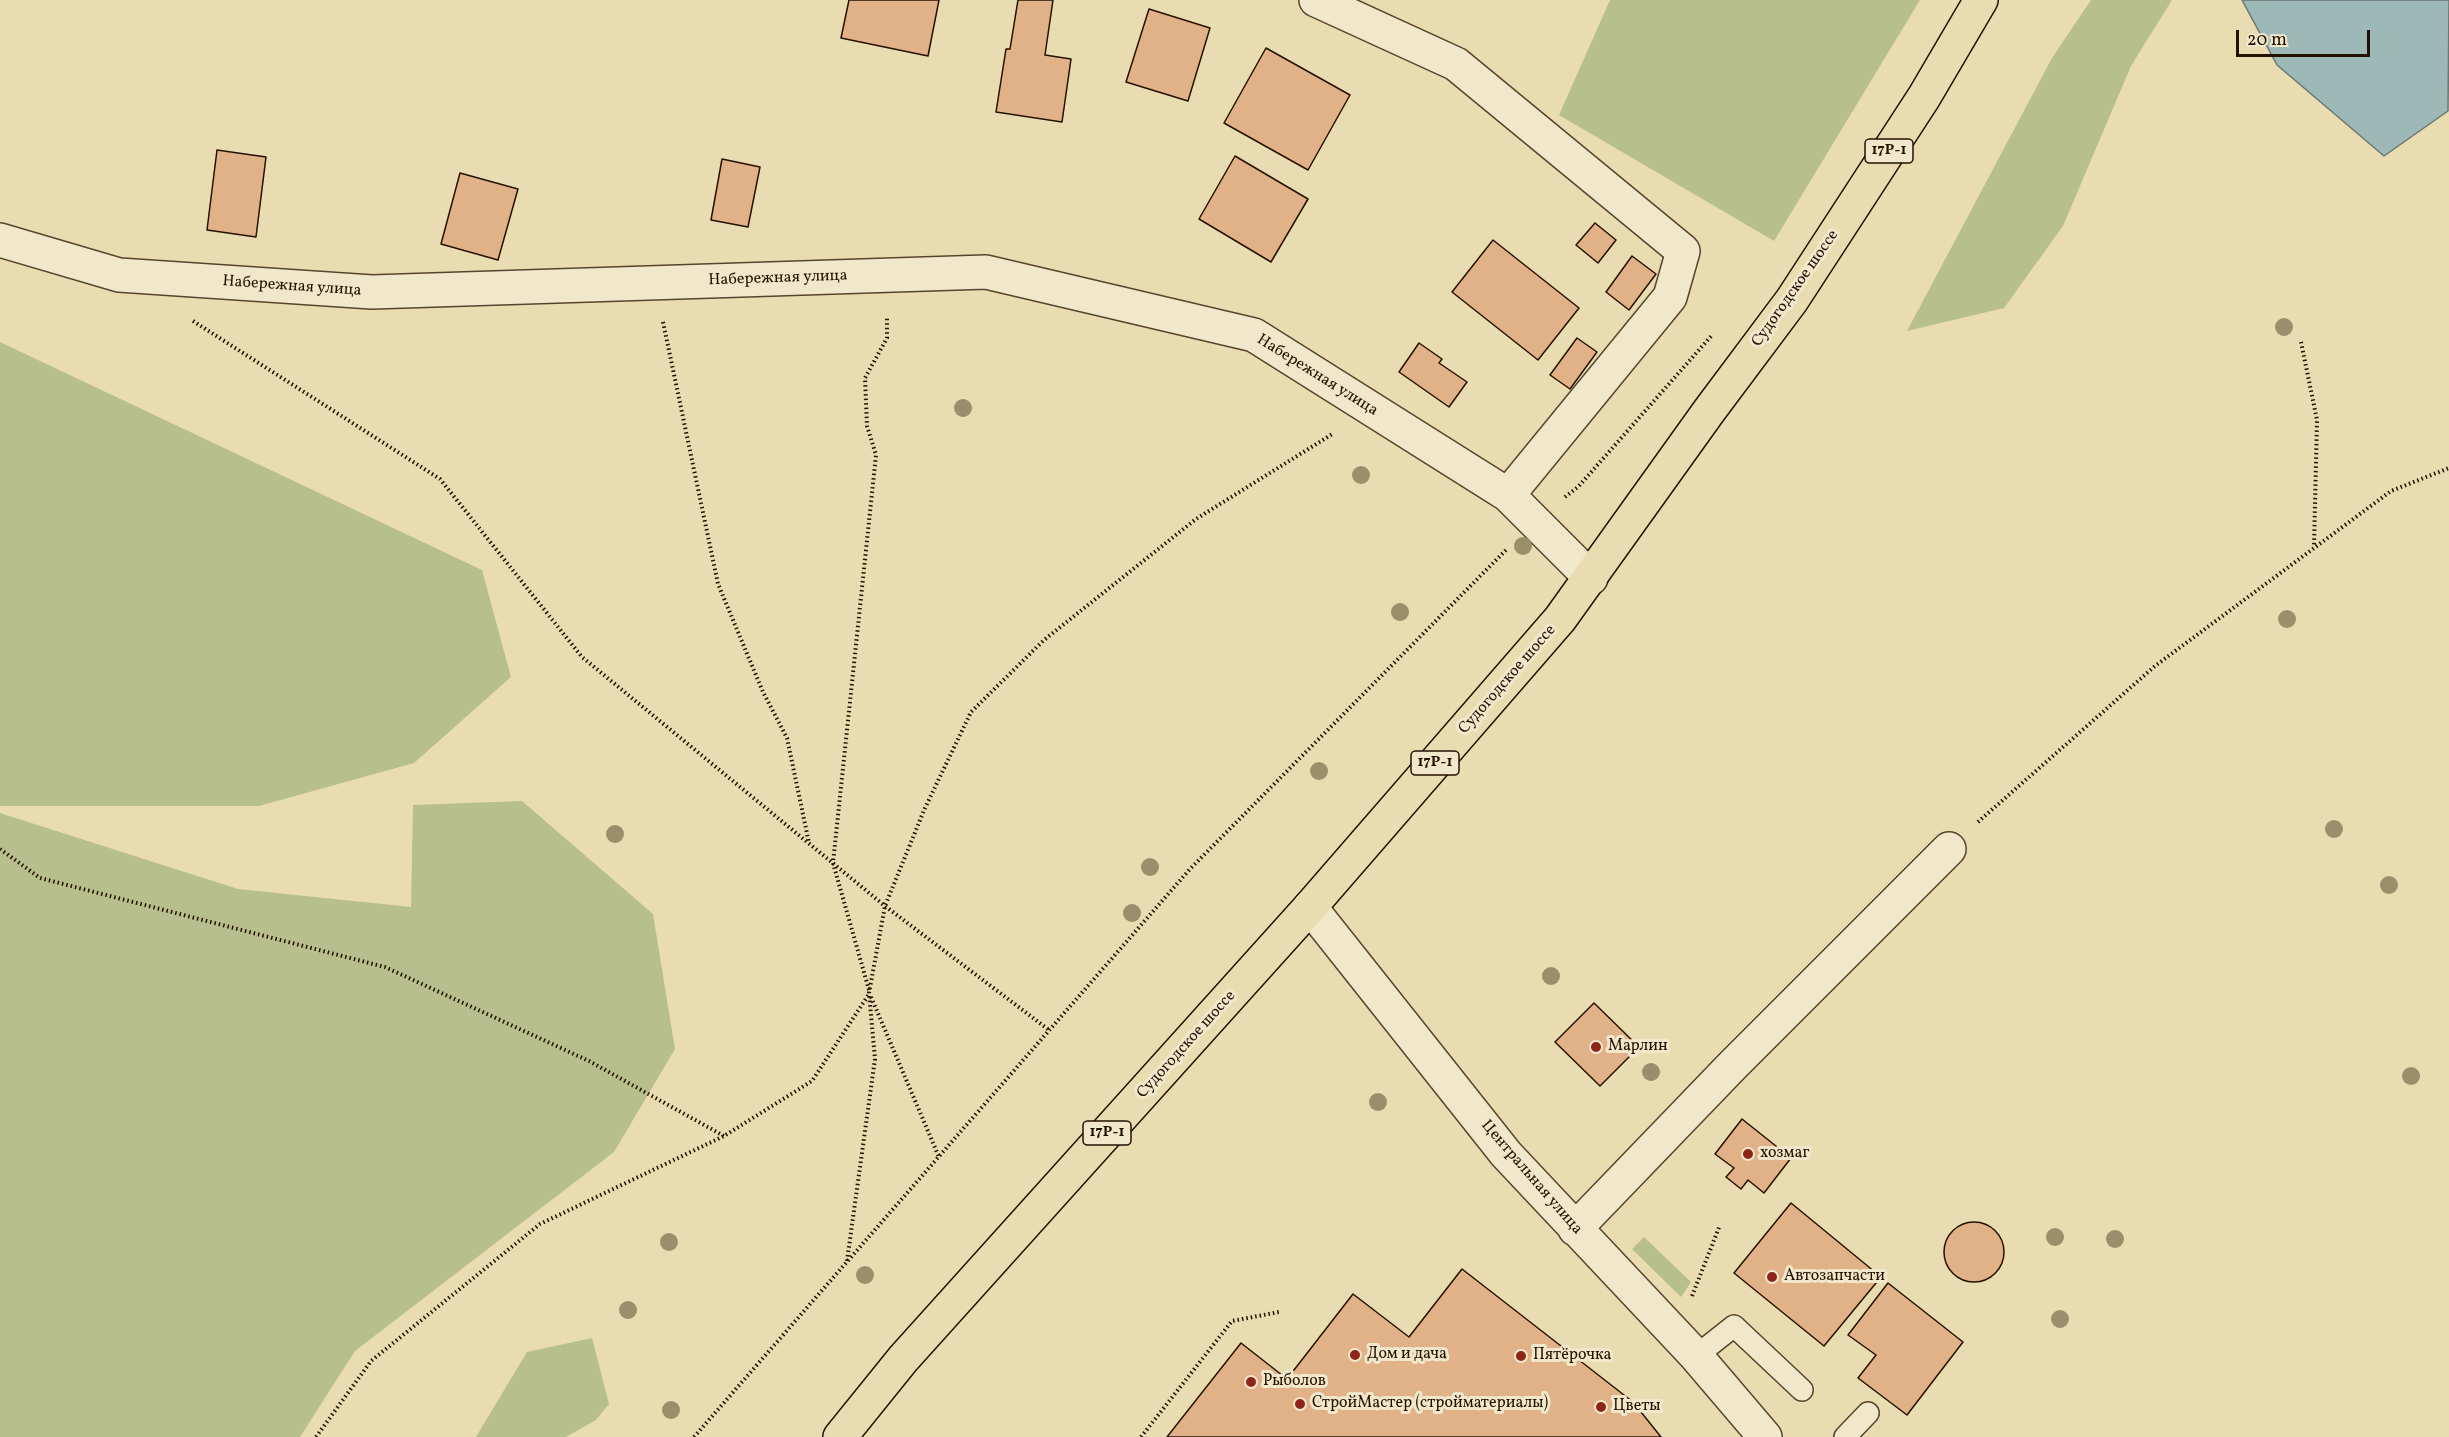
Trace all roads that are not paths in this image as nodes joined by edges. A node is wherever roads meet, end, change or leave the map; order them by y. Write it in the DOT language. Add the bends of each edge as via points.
graph roads {
  1 [pos="1316,0"];
  2 [pos="1981,0"];
  3 [pos="0,240"];
  4 [pos="1508,495"];
  5 [pos="1591,578"];
  6 [pos="1948,849"];
  7 [pos="1310,907"];
  8 [pos="1575,1229"];
  9 [pos="1696,1356"];
  10 [pos="1802,1390"];
  11 [pos="1868,1413"];
  12 [pos="840,1437"];
  13 [pos="1766,1437"];
  14 [pos="1845,1437"];
  1 -- 4 [label="street" via="1456,64 1683,251 1670,297"];
  2 -- 5 [label="main road, Судогодское шоссе / 17Р-1" via="1924,97 1792,300"];
  3 -- 4 [label="street, Набережная улица" via="119,275 372,292 986,272 1254,335"];
  4 -- 5 [label="street, Набережная улица"];
  5 -- 7 [label="main road, Судогодское шоссе / 17Р-1" via="1553,628"];
  6 -- 8 [label="street"];
  7 -- 8 [label="street, Центральная улица" via="1506,1154"];
  7 -- 12 [label="main road, Судогодское шоссе / 17Р-1" via="903,1359"];
  8 -- 9 [label="street, Центральная улица"];
  9 -- 10 [label="lane" via="1734,1326"];
  9 -- 13 [label="street, Центральная улица"];
  11 -- 14 [label="lane"];
}
